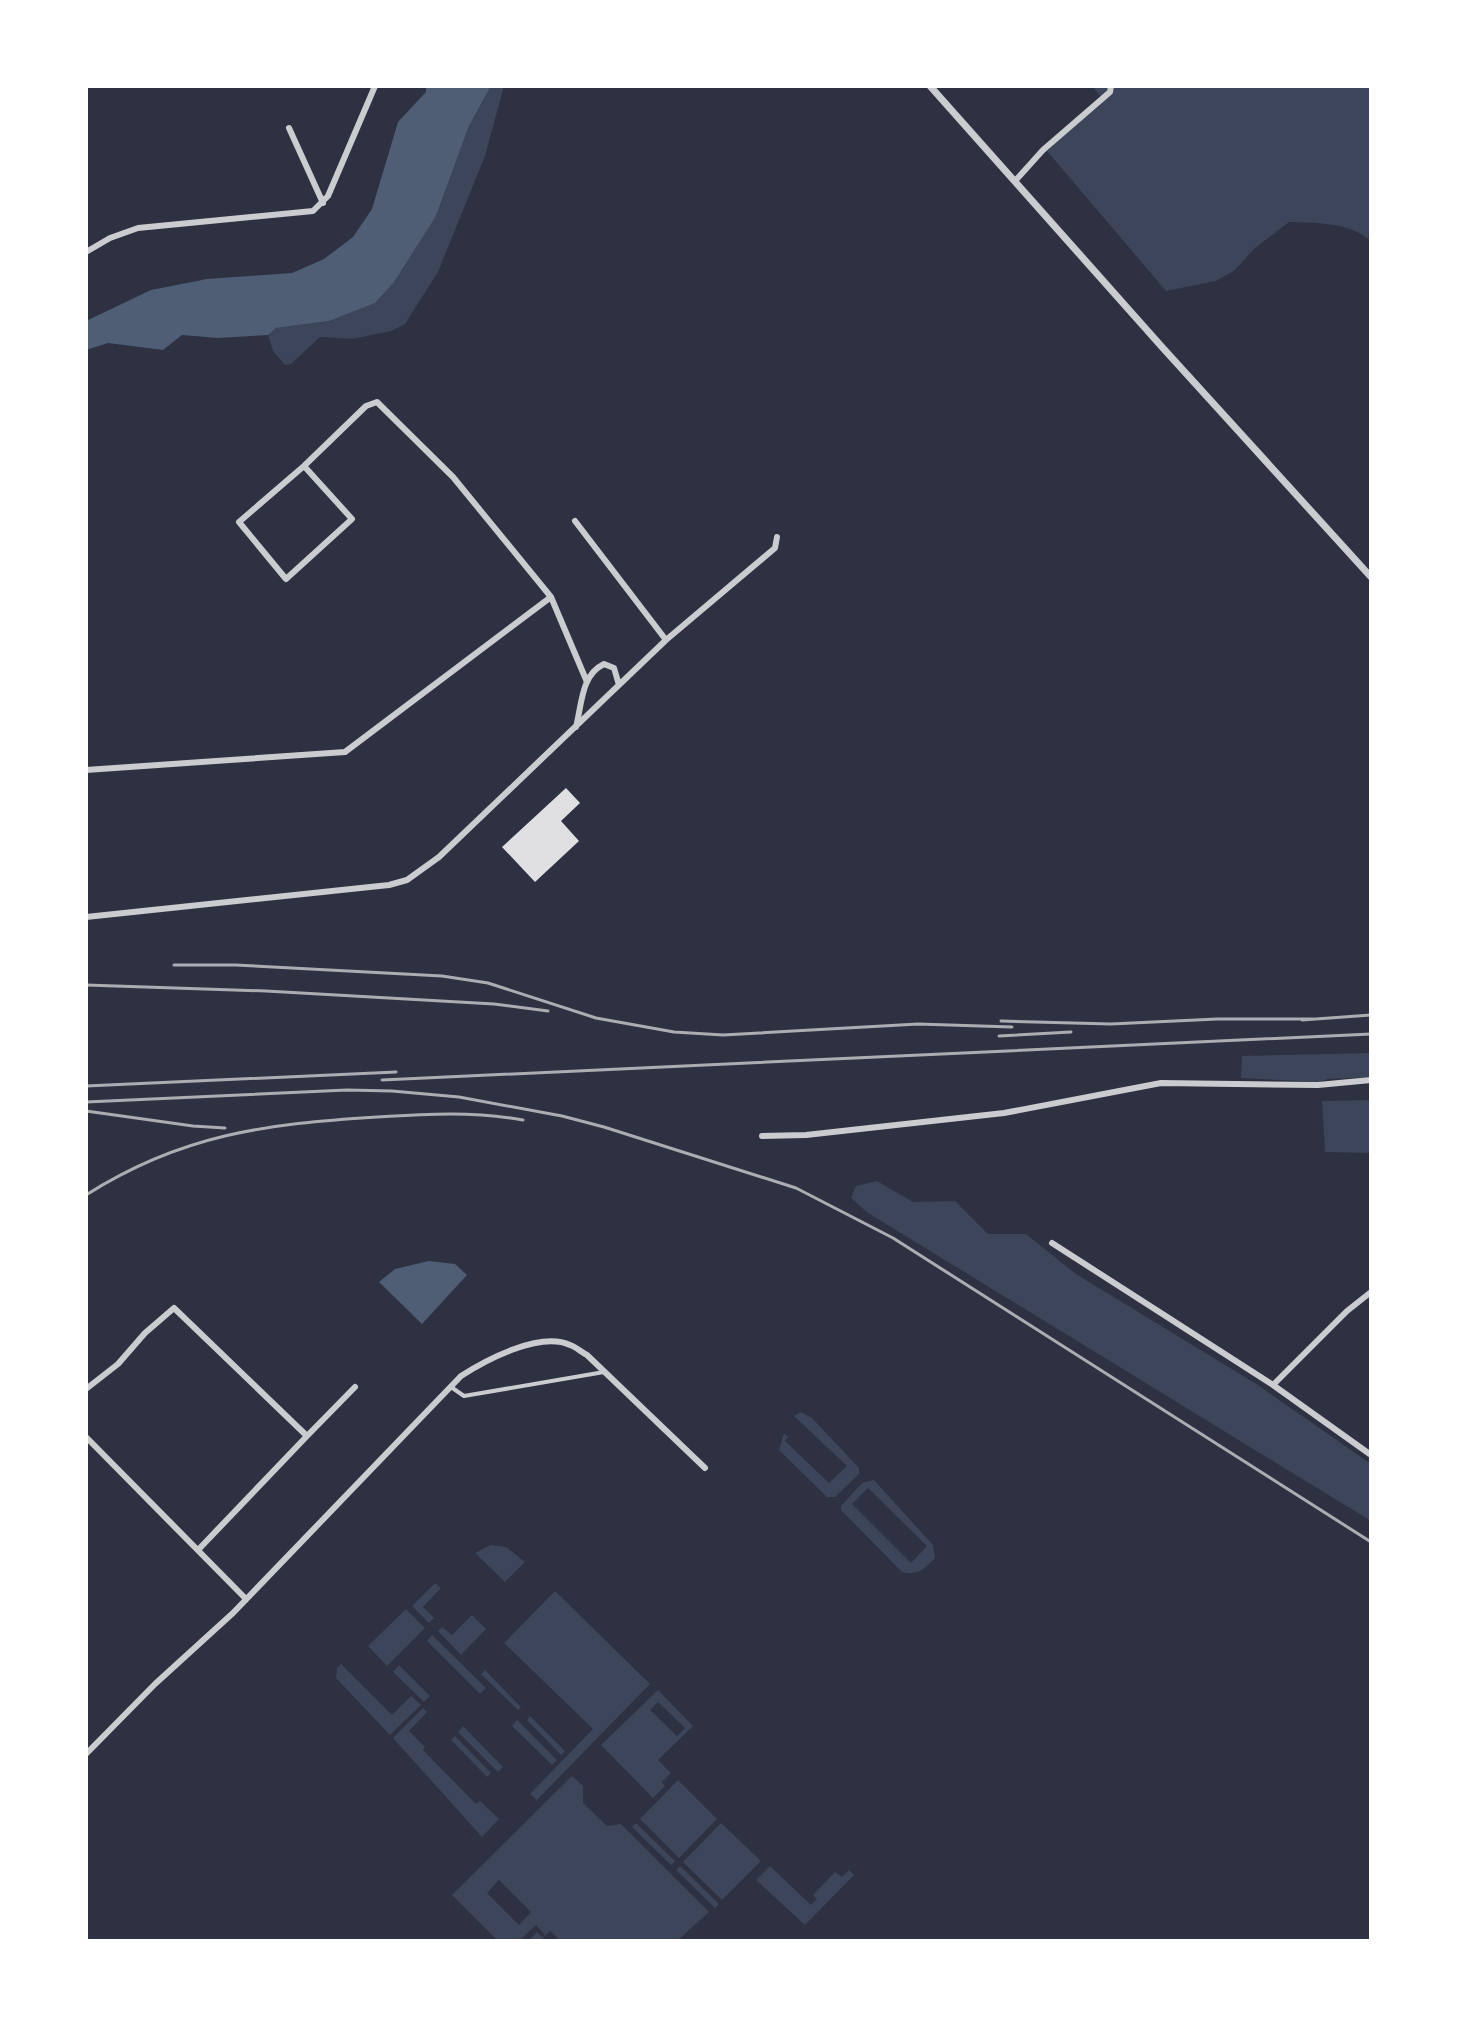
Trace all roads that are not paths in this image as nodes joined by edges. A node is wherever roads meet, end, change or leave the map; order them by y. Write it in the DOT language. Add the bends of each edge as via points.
graph roads {
  1 [pos="375,86"];
  2 [pos="930,86"];
  3 [pos="1111,86"];
  4 [pos="289,128"];
  5 [pos="1015,181"];
  6 [pos="323,203"];
  7 [pos="86,252"];
  8 [pos="304,466"];
  9 [pos="575,521"];
  10 [pos="777,537"];
  11 [pos="1371,577"];
  12 [pos="551,597"];
  13 [pos="666,640"];
  14 [pos="587,682"];
  15 [pos="619,685"];
  16 [pos="576,727"];
  17 [pos="86,770"];
  18 [pos="86,917"];
  19 [pos="1371,1080"];
  20 [pos="762,1136"];
  21 [pos="1052,1243"];
  22 [pos="1371,1292"];
  23 [pos="604,1372"];
  24 [pos="1273,1385"];
  25 [pos="355,1387"];
  26 [pos="451,1387"];
  27 [pos="86,1389"];
  28 [pos="307,1436"];
  29 [pos="86,1437"];
  30 [pos="1371,1455"];
  31 [pos="705,1468"];
  32 [pos="198,1550"];
  33 [pos="246,1599"];
  34 [pos="86,1754"];
  1 -- 6 [label="street"];
  2 -- 5 [label="street"];
  3 -- 5 [label="street"];
  4 -- 6 [label="street"];
  5 -- 11 [label="street"];
  6 -- 7 [label="street" via="300,214 138,228"];
  8 -- 8 [label="street" via="239,522 286,579 352,519"];
  8 -- 12 [label="street" via="366,406 377,402 453,477"];
  9 -- 13 [label="street"];
  10 -- 13 [label="street" via="775,548"];
  12 -- 14 [label="street"];
  12 -- 17 [label="street" via="345,752"];
  13 -- 15 [label="street"];
  14 -- 15 [label="street" via="604,664 614,668"];
  14 -- 16 [label="street"];
  15 -- 16 [label="street"];
  16 -- 18 [label="street" via="439,857 407,880"];
  19 -- 20 [label="street" via="1318,1085 1161,1083 1004,1113"];
  21 -- 24 [label="street"];
  22 -- 24 [label="street"];
  23 -- 26 [label="street" via="464,1396"];
  23 -- 26 [label="street" via="568,1343 550,1341 486,1360"];
  23 -- 31 [label="street"];
  24 -- 30 [label="street"];
  25 -- 28 [label="street"];
  26 -- 33 [label="street"];
  27 -- 28 [label="street" via="174,1308"];
  28 -- 32 [label="street"];
  29 -- 32 [label="street"];
  32 -- 33 [label="street"];
  33 -- 34 [label="street"];
}
